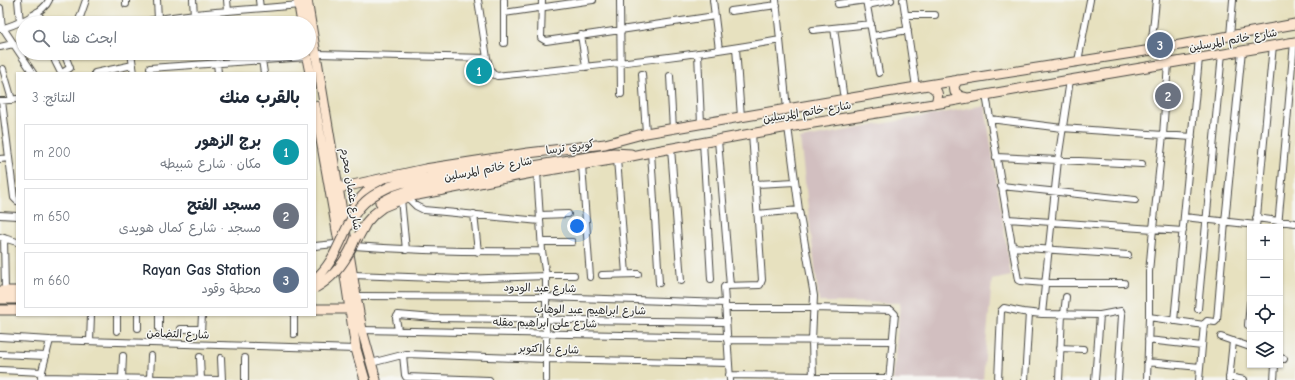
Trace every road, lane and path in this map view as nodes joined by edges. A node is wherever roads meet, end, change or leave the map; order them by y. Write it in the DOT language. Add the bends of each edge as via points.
graph roads {
  1 [pos="18,0"];
  2 [pos="49,0"];
  3 [pos="86,0"];
  4 [pos="157,0"];
  5 [pos="193,0"];
  6 [pos="227,0"];
  7 [pos="259,0"];
  8 [pos="478,0"];
  9 [pos="504,0"];
  10 [pos="542,0"];
  11 [pos="593,0"];
  12 [pos="620,0"];
  13 [pos="713,0"];
  14 [pos="891,0"];
  15 [pos="903,0"];
  16 [pos="1090,0"];
  17 [pos="1156,0"];
  18 [pos="1233,0"];
  19 [pos="302,2"];
  20 [pos="776,2"];
  21 [pos="866,2"];
  22 [pos="838,4"];
  23 [pos="0,8"];
  24 [pos="260,8"];
  25 [pos="542,8"];
  26 [pos="228,11"];
  27 [pos="731,11"];
  28 [pos="37,12"];
  29 [pos="504,13"];
  30 [pos="194,15"];
  31 [pos="906,15"];
  32 [pos="935,15"];
  33 [pos="19,16"];
  34 [pos="30,16"];
  35 [pos="40,16"];
  36 [pos="80,16"];
  37 [pos="158,16"];
  38 [pos="185,16"];
  39 [pos="302,16"];
  40 [pos="306,16"];
  41 [pos="715,16"];
  42 [pos="16,24"];
  43 [pos="871,24"];
  44 [pos="1295,24"];
  45 [pos="834,28"];
  46 [pos="2,29"];
  47 [pos="621,30"];
  48 [pos="814,30"];
  49 [pos="908,30"];
  50 [pos="581,35"];
  51 [pos="873,36"];
  52 [pos="1230,36"];
  53 [pos="780,40"];
  54 [pos="1294,42"];
  55 [pos="504,43"];
  56 [pos="13,44"];
  57 [pos="1273,45"];
  58 [pos="0,47"];
  59 [pos="16,48"];
  60 [pos="736,48"];
  61 [pos="719,50"];
  62 [pos="1151,50"];
  63 [pos="1242,50"];
  64 [pos="316,51"];
  65 [pos="698,53"];
  66 [pos="1222,53"];
  67 [pos="317,54"];
  68 [pos="487,58"];
  69 [pos="1199,58"];
  70 [pos="24,60"];
  71 [pos="67,60"];
  72 [pos="132,60"];
  73 [pos="262,60"];
  74 [pos="308,60"];
  75 [pos="55,61"];
  76 [pos="1078,61"];
  77 [pos="217,63"];
  78 [pos="621,63"];
  79 [pos="1168,63"];
  80 [pos="133,64"];
  81 [pos="586,67"];
  82 [pos="150,68"];
  83 [pos="3,69"];
  84 [pos="115,71"];
  85 [pos="32,72"];
  86 [pos="61,72"];
  87 [pos="64,72"];
  88 [pos="105,72"];
  89 [pos="134,72"];
  90 [pos="218,72"];
  91 [pos="264,72"];
  92 [pos="310,72"];
  93 [pos="879,72"];
  94 [pos="642,74"];
  95 [pos="670,76"];
  96 [pos="958,80"];
  97 [pos="1070,80"];
  98 [pos="928,85"];
  99 [pos="318,86"];
  100 [pos="916,87"];
  101 [pos="844,93"];
  102 [pos="621,94"];
  103 [pos="986,95"];
  104 [pos="969,98"];
  105 [pos="14,99"];
  106 [pos="1,101"];
  107 [pos="935,104"];
  108 [pos="786,109"];
  109 [pos="316,117"];
  110 [pos="741,117"];
  111 [pos="990,119"];
  112 [pos="701,124"];
  113 [pos="788,127"];
  114 [pos="1062,128"];
  115 [pos="673,129"];
  116 [pos="752,133"];
  117 [pos="646,134"];
  118 [pos="1164,135"];
  119 [pos="1192,136"];
  120 [pos="718,140"];
  121 [pos="703,142"];
  122 [pos="605,144"];
  123 [pos="671,148"];
  124 [pos="651,152"];
  125 [pos="638,155"];
  126 [pos="996,157"];
  127 [pos="0,158"];
  128 [pos="9,158"];
  129 [pos="617,159"];
  130 [pos="1058,160"];
  131 [pos="1142,164"];
  132 [pos="582,165"];
  133 [pos="537,172"];
  134 [pos="380,180"];
  135 [pos="795,182"];
  136 [pos="756,184"];
  137 [pos="1001,186"];
  138 [pos="15,188"];
  139 [pos="335,190"];
  140 [pos="1055,192"];
  141 [pos="397,195"];
  142 [pos="16,200"];
  143 [pos="1135,200"];
  144 [pos="798,210"];
  145 [pos="474,214"];
  146 [pos="568,214"];
  147 [pos="757,214"];
  148 [pos="0,215"];
  149 [pos="16,216"];
  150 [pos="1184,217"];
  151 [pos="540,218"];
  152 [pos="1256,218"];
  153 [pos="1007,219"];
  154 [pos="1206,220"];
  155 [pos="1225,222"];
  156 [pos="344,223"];
  157 [pos="1052,223"];
  158 [pos="1295,223"];
  159 [pos="1256,224"];
  160 [pos="1278,224"];
  161 [pos="1247,225"];
  162 [pos="1153,228"];
  163 [pos="1183,231"];
  164 [pos="2,237"];
  165 [pos="337,240"];
  166 [pos="16,242"];
  167 [pos="542,242"];
  168 [pos="572,242"];
  169 [pos="316,246"];
  170 [pos="1012,247"];
  171 [pos="1049,249"];
  172 [pos="351,250"];
  173 [pos="406,250"];
  174 [pos="542,251"];
  175 [pos="478,252"];
  176 [pos="1128,255"];
  177 [pos="316,273"];
  178 [pos="574,274"];
  179 [pos="626,274"];
  180 [pos="638,274"];
  181 [pos="353,275"];
  182 [pos="545,275"];
  183 [pos="602,275"];
  184 [pos="590,277"];
  185 [pos="316,278"];
  186 [pos="711,279"];
  187 [pos="680,281"];
  188 [pos="658,282"];
  189 [pos="1046,283"];
  190 [pos="1124,283"];
  191 [pos="728,286"];
  192 [pos="316,287"];
  193 [pos="16,291"];
  194 [pos="2,294"];
  195 [pos="356,296"];
  196 [pos="546,297"];
  197 [pos="1066,297"];
  198 [pos="16,299"];
  199 [pos="725,306"];
  200 [pos="350,308"];
  201 [pos="814,308"];
  202 [pos="316,309"];
  203 [pos="1198,309"];
  204 [pos="0,310"];
  205 [pos="16,310"];
  206 [pos="1029,313"];
  207 [pos="1042,314"];
  208 [pos="1063,314"];
  209 [pos="1100,314"];
  210 [pos="91,316"];
  211 [pos="117,316"];
  212 [pos="138,316"];
  213 [pos="159,316"];
  214 [pos="202,316"];
  215 [pos="294,316"];
  216 [pos="1149,317"];
  217 [pos="546,319"];
  218 [pos="1174,321"];
  219 [pos="726,322"];
  220 [pos="1204,325"];
  221 [pos="138,328"];
  222 [pos="159,329"];
  223 [pos="180,329"];
  224 [pos="362,330"];
  225 [pos="398,330"];
  226 [pos="117,331"];
  227 [pos="546,333"];
  228 [pos="294,334"];
  229 [pos="0,337"];
  230 [pos="1221,337"];
  231 [pos="727,338"];
  232 [pos="50,340"];
  233 [pos="812,340"];
  234 [pos="1148,340"];
  235 [pos="90,341"];
  236 [pos="893,341"];
  237 [pos="1233,341"];
  238 [pos="1202,346"];
  239 [pos="1247,346"];
  240 [pos="1060,348"];
  241 [pos="356,349"];
  242 [pos="1083,349"];
  243 [pos="0,354"];
  244 [pos="403,355"];
  245 [pos="46,356"];
  246 [pos="123,356"];
  247 [pos="151,356"];
  248 [pos="200,357"];
  249 [pos="221,358"];
  250 [pos="245,358"];
  251 [pos="546,359"];
  252 [pos="1147,362"];
  253 [pos="371,363"];
  254 [pos="729,363"];
  255 [pos="1200,367"];
  256 [pos="1276,368"];
  257 [pos="0,370"];
  258 [pos="41,376"];
  259 [pos="122,378"];
  260 [pos="730,378"];
  261 [pos="812,378"];
  262 [pos="150,379"];
  263 [pos="889,379"];
  264 [pos="1229,379"];
  265 [pos="201,380"];
  266 [pos="221,380"];
  267 [pos="245,380"];
  268 [pos="365,380"];
  269 [pos="376,380"];
  270 [pos="489,380"];
  271 [pos="546,380"];
  272 [pos="998,380"];
  273 [pos="1025,380"];
  274 [pos="1059,380"];
  275 [pos="1095,380"];
  276 [pos="1118,380"];
  277 [pos="1147,380"];
  278 [pos="1199,380"];
  279 [pos="1244,380"];
  280 [pos="1274,380"];
  1 -- 33 [label="street"];
  2 -- 28 [label="street" via="46,6"];
  3 -- 36 [label="street"];
  4 -- 37 [label="street"];
  5 -- 30 [label="street"];
  6 -- 26 [label="street"];
  7 -- 24 [label="street"];
  8 -- 68 [label="street"];
  9 -- 29 [label="street"];
  10 -- 25 [label="street"];
  11 -- 25 [label="street"];
  12 -- 47 [label="street"];
  13 -- 41 [label="street"];
  14 -- 21 [label="street"];
  15 -- 31 [label="street"];
  16 -- 76 [label="street"];
  17 -- 62 [label="street"];
  18 -- 52 [label="street"];
  19 -- 24 [label="street"];
  19 -- 39 [label="main road"];
  19 -- 40 [label="main road, شارع عثمان محرم"];
  20 -- 27 [label="street"];
  20 -- 53 [label="street"];
  21 -- 22 [label="street"];
  21 -- 43 [label="street"];
  23 -- 46 [label="street"];
  24 -- 26 [label="street"];
  25 -- 29 [label="street"];
  25 -- 50 [label="street" via="543,40"];
  26 -- 30 [label="street"];
  28 -- 34 [label="street"];
  28 -- 35 [label="street"];
  29 -- 55 [label="street"];
  30 -- 38 [label="street"];
  31 -- 32 [label="street"];
  31 -- 49 [label="street"];
  41 -- 47 [label="street"];
  41 -- 61 [label="street"];
  42 -- 46 [label="street"];
  43 -- 45 [label="street"];
  43 -- 51 [label="street"];
  44 -- 52 [label="main road, شارع خاتم المرسلين"];
  45 -- 48 [label="street"];
  45 -- 101 [label="street"];
  46 -- 56 [label="street"];
  47 -- 50 [label="street"];
  47 -- 78 [label="street"];
  49 -- 51 [label="street"];
  49 -- 100 [label="street"];
  50 -- 81 [label="street"];
  51 -- 93 [label="street"];
  52 -- 62 [label="main road, شارع خاتم المرسلين"];
  53 -- 60 [label="street"];
  53 -- 108 [label="street"];
  54 -- 57 [label="main road, شارع خاتم المرسلين"];
  54 -- 160 [label="street"];
  56 -- 58 [label="street"];
  56 -- 59 [label="street"];
  57 -- 63 [label="main road, شارع خاتم المرسلين"];
  57 -- 152 [label="street"];
  60 -- 61 [label="street"];
  60 -- 110 [label="street"];
  61 -- 65 [label="street"];
  62 -- 76 [label="main road, شارع خاتم المرسلين"];
  63 -- 66 [label="main road, شارع خاتم المرسلين"];
  63 -- 155 [label="street"];
  64 -- 67 [label="main road, شارع عثمان محرم"];
  65 -- 78 [label="street"];
  65 -- 112 [label="street"];
  66 -- 69 [label="main road, شارع خاتم المرسلين"];
  66 -- 154 [label="street"];
  67 -- 68 [label="street"];
  67 -- 99 [label="main road, شارع عثمان محرم"];
  68 -- 81 [label="street" via="491,73 497,76"];
  69 -- 79 [label="main road, شارع خاتم المرسلين"];
  69 -- 119 [label="street"];
  70 -- 85 [label="street"];
  71 -- 87 [label="street" via="70,68"];
  72 -- 80 [label="street"];
  73 -- 77 [label="street"];
  73 -- 91 [label="street"];
  74 -- 92 [label="main road"];
  75 -- 86 [label="street"];
  76 -- 96 [label="main road, شارع خاتم المرسلين"];
  77 -- 82 [label="street"];
  77 -- 90 [label="street"];
  78 -- 81 [label="street"];
  78 -- 102 [label="street"];
  79 -- 97 [label="main road, شارع خاتم المرسلين"];
  79 -- 118 [label="street"];
  80 -- 84 [label="street"];
  80 -- 89 [label="street"];
  83 -- 105 [label="street"];
  84 -- 88 [label="street"];
  94 -- 117 [label="street"];
  95 -- 115 [label="street"];
  96 -- 98 [label="main road, شارع خاتم المرسلين"];
  96 -- 104 [label="main road" via="954,86 955,92"];
  97 -- 103 [label="main road, شارع خاتم المرسلين"];
  97 -- 114 [label="street"];
  98 -- 100 [label="main road, شارع خاتم المرسلين"];
  98 -- 107 [label="main road" via="937,91"];
  99 -- 139 [label="main road, شارع عثمان محرم"];
  100 -- 108 [label="main road, شارع خاتم المرسلين"];
  103 -- 104 [label="main road, شارع خاتم المرسلين"];
  103 -- 111 [label="street"];
  104 -- 107 [label="main road, شارع خاتم المرسلين"];
  105 -- 106 [label="street"];
  106 -- 128 [label="street"];
  107 -- 113 [label="main road, شارع خاتم المرسلين"];
  108 -- 110 [label="main road, شارع خاتم المرسلين"];
  109 -- 139 [label="main road, شارع عثمان محرم"];
  110 -- 112 [label="main road, شارع خاتم المرسلين"];
  111 -- 114 [label="street"];
  111 -- 126 [label="street"];
  112 -- 115 [label="main road, شارع خاتم المرسلين"];
  113 -- 116 [label="main road, شارع خاتم المرسلين"];
  113 -- 135 [label="street"];
  114 -- 118 [label="street"];
  114 -- 130 [label="street"];
  115 -- 117 [label="main road, شارع خاتم المرسلين"];
  116 -- 120 [label="main road, شارع خاتم المرسلين"];
  116 -- 136 [label="street"];
  117 -- 122 [label="main road, شارع خاتم المرسلين"];
  118 -- 119 [label="street"];
  118 -- 162 [label="street"];
  119 -- 150 [label="street"];
  120 -- 121 [label="main road, شارع خاتم المرسلين"];
  120 -- 191 [label="street"];
  121 -- 123 [label="main road, شارع خاتم المرسلين"];
  121 -- 186 [label="street"];
  122 -- 134 [label="main road, شارع خاتم المرسلين" via="425,169"];
  122 -- 141 [label="main road, كوبري ترسا" via="401,184"];
  123 -- 124 [label="main road, شارع خاتم المرسلين"];
  123 -- 187 [label="street"];
  124 -- 125 [label="main road, شارع خاتم المرسلين"];
  124 -- 188 [label="street"];
  125 -- 129 [label="main road, شارع خاتم المرسلين"];
  125 -- 141 [label="main road, كوبري ترسا" via="613,153 533,165 409,190"];
  126 -- 130 [label="street"];
  126 -- 137 [label="street"];
  127 -- 128 [label="street"];
  128 -- 138 [label="street"];
  129 -- 132 [label="main road, شارع خاتم المرسلين"];
  129 -- 179 [label="street"];
  130 -- 131 [label="street"];
  130 -- 140 [label="street"];
  132 -- 133 [label="main road, شارع خاتم المرسلين"];
  132 -- 184 [label="street"];
  133 -- 141 [label="main road, شارع خاتم المرسلين"];
  133 -- 151 [label="street"];
  134 -- 139 [label="main road, شارع خاتم المرسلين"];
  134 -- 156 [label="main road" via="359,199"];
  135 -- 136 [label="street"];
  135 -- 144 [label="street"];
  136 -- 147 [label="street"];
  137 -- 140 [label="street"];
  137 -- 153 [label="street"];
  138 -- 142 [label="street"];
  139 -- 156 [label="main road, شارع عثمان محرم"];
  139 -- 165 [label="main road, شارع عثمان محرم"];
  140 -- 143 [label="street"];
  140 -- 157 [label="street"];
  141 -- 145 [label="street" via="424,210"];
  141 -- 172 [label="main road, شارع خاتم المرسلين" via="366,223"];
  141 -- 173 [label="street"];
  141 -- 185 [label="main road, كوبري ترسا, bridge" via="365,201 357,210 334,256"];
  141 -- 192 [label="main road, كوبري ترسا, bridge" via="370,210 362,221 352,248 338,269"];
  144 -- 147 [label="street"];
  144 -- 201 [label="street"];
  145 -- 151 [label="street"];
  145 -- 175 [label="street"];
  146 -- 151 [label="street"];
  147 -- 191 [label="street" via="762,283"];
  148 -- 149 [label="street"];
  150 -- 154 [label="street"];
  150 -- 163 [label="street"];
  151 -- 167 [label="street"];
  152 -- 159 [label="street"];
  152 -- 160 [label="street"];
  153 -- 157 [label="street"];
  153 -- 170 [label="street"];
  154 -- 155 [label="street"];
  154 -- 203 [label="street"];
  155 -- 161 [label="street"];
  155 -- 220 [label="street" via="1218,320 1206,322"];
  156 -- 165 [label="main road"];
  156 -- 172 [label="main road, شارع عثمان محرم"];
  157 -- 162 [label="street"];
  157 -- 171 [label="street"];
  158 -- 160 [label="street"];
  162 -- 163 [label="street"];
  162 -- 216 [label="street" via="1149,272"];
  163 -- 218 [label="street"];
  164 -- 166 [label="street"];
  164 -- 194 [label="street"];
  165 -- 169 [label="street"];
  165 -- 177 [label="main road"];
  165 -- 200 [label="main road, شارع عثمان محرم"];
  167 -- 168 [label="street"];
  167 -- 174 [label="street"];
  170 -- 171 [label="street"];
  170 -- 189 [label="street" via="1017,279"];
  171 -- 176 [label="street"];
  171 -- 189 [label="street"];
  172 -- 173 [label="street"];
  172 -- 181 [label="main road, شارع عثمان محرم"];
  173 -- 175 [label="street"];
  174 -- 175 [label="street"];
  174 -- 182 [label="street"];
  178 -- 182 [label="street"];
  179 -- 180 [label="street"];
  179 -- 183 [label="street"];
  181 -- 182 [label="street" via="463,279"];
  181 -- 195 [label="main road, شارع عثمان محرم"];
  182 -- 196 [label="street"];
  189 -- 190 [label="street"];
  189 -- 207 [label="street"];
  191 -- 199 [label="street" via="724,288"];
  193 -- 194 [label="main road"];
  194 -- 198 [label="main road"];
  195 -- 196 [label="street, شارع عبد الودود"];
  195 -- 224 [label="main road, شارع عثمان محرم"];
  196 -- 199 [label="street, شارع عبد الودود"];
  196 -- 217 [label="street"];
  197 -- 208 [label="street"];
  199 -- 201 [label="street, شارع عبد الودود"];
  199 -- 219 [label="street"];
  200 -- 202 [label="main road"];
  200 -- 241 [label="main road, شارع عثمان محرم"];
  201 -- 233 [label="street"];
  201 -- 236 [label="street, شارع عبد الودود" via="891,310 895,314"];
  204 -- 205 [label="main road"];
  206 -- 207 [label="street"];
  206 -- 272 [label="street" via="1004,308 1001,311"];
  206 -- 273 [label="street"];
  207 -- 208 [label="street"];
  208 -- 209 [label="street"];
  208 -- 240 [label="street"];
  209 -- 275 [label="street"];
  209 -- 276 [label="street" via="1121,311"];
  210 -- 235 [label="street"];
  211 -- 226 [label="street"];
  212 -- 221 [label="street"];
  213 -- 222 [label="street"];
  214 -- 223 [label="street" via="201,331"];
  215 -- 228 [label="street"];
  216 -- 218 [label="street"];
  216 -- 234 [label="street"];
  217 -- 219 [label="street, شارع ابراهيم عبد الوهاب"];
  217 -- 225 [label="street, شارع ابراهيم عبد الوهاب" via="434,318 398,315"];
  217 -- 227 [label="street"];
  218 -- 220 [label="street"];
  219 -- 231 [label="street"];
  220 -- 238 [label="street"];
  224 -- 225 [label="street, شارع على ابراهيم مقله"];
  224 -- 253 [label="main road, شارع عثمان محرم"];
  225 -- 227 [label="street, شارع على ابراهيم مقله"];
  227 -- 231 [label="street, شارع على ابراهيم مقله"];
  227 -- 251 [label="street"];
  229 -- 232 [label="street, شارع التضامن"];
  230 -- 237 [label="street"];
  231 -- 233 [label="street, شارع على ابراهيم مقله"];
  231 -- 254 [label="street"];
  232 -- 235 [label="street, شارع التضامن"];
  232 -- 245 [label="street"];
  233 -- 236 [label="street, شارع على ابراهيم مقله"];
  233 -- 261 [label="street"];
  234 -- 238 [label="street"];
  234 -- 252 [label="street"];
  235 -- 241 [label="street, شارع التضامن"];
  236 -- 263 [label="street"];
  237 -- 239 [label="street"];
  237 -- 264 [label="street"];
  238 -- 255 [label="street"];
  240 -- 242 [label="street"];
  240 -- 274 [label="street"];
  241 -- 268 [label="main road, شارع عثمان محرم"];
  243 -- 245 [label="street"];
  244 -- 251 [label="street, شارع 6 اكتوبر"];
  244 -- 253 [label="street, شارع 6 اكتوبر"];
  244 -- 270 [label="street" via="406,377"];
  245 -- 258 [label="street"];
  246 -- 259 [label="street"];
  247 -- 262 [label="street"];
  248 -- 265 [label="street"];
  249 -- 266 [label="street"];
  250 -- 267 [label="street"];
  251 -- 254 [label="street, شارع 6 اكتوبر"];
  251 -- 271 [label="street"];
  252 -- 255 [label="street"];
  252 -- 277 [label="street"];
  253 -- 269 [label="main road, شارع عثمان محرم"];
  254 -- 260 [label="street"];
  255 -- 278 [label="street"];
  256 -- 280 [label="street"];
  257 -- 258 [label="street"];
  258 -- 259 [label="street"];
  259 -- 262 [label="street"];
  260 -- 261 [label="street"];
  261 -- 263 [label="street"];
  262 -- 265 [label="street"];
  264 -- 279 [label="street"];
  265 -- 266 [label="street"];
}
